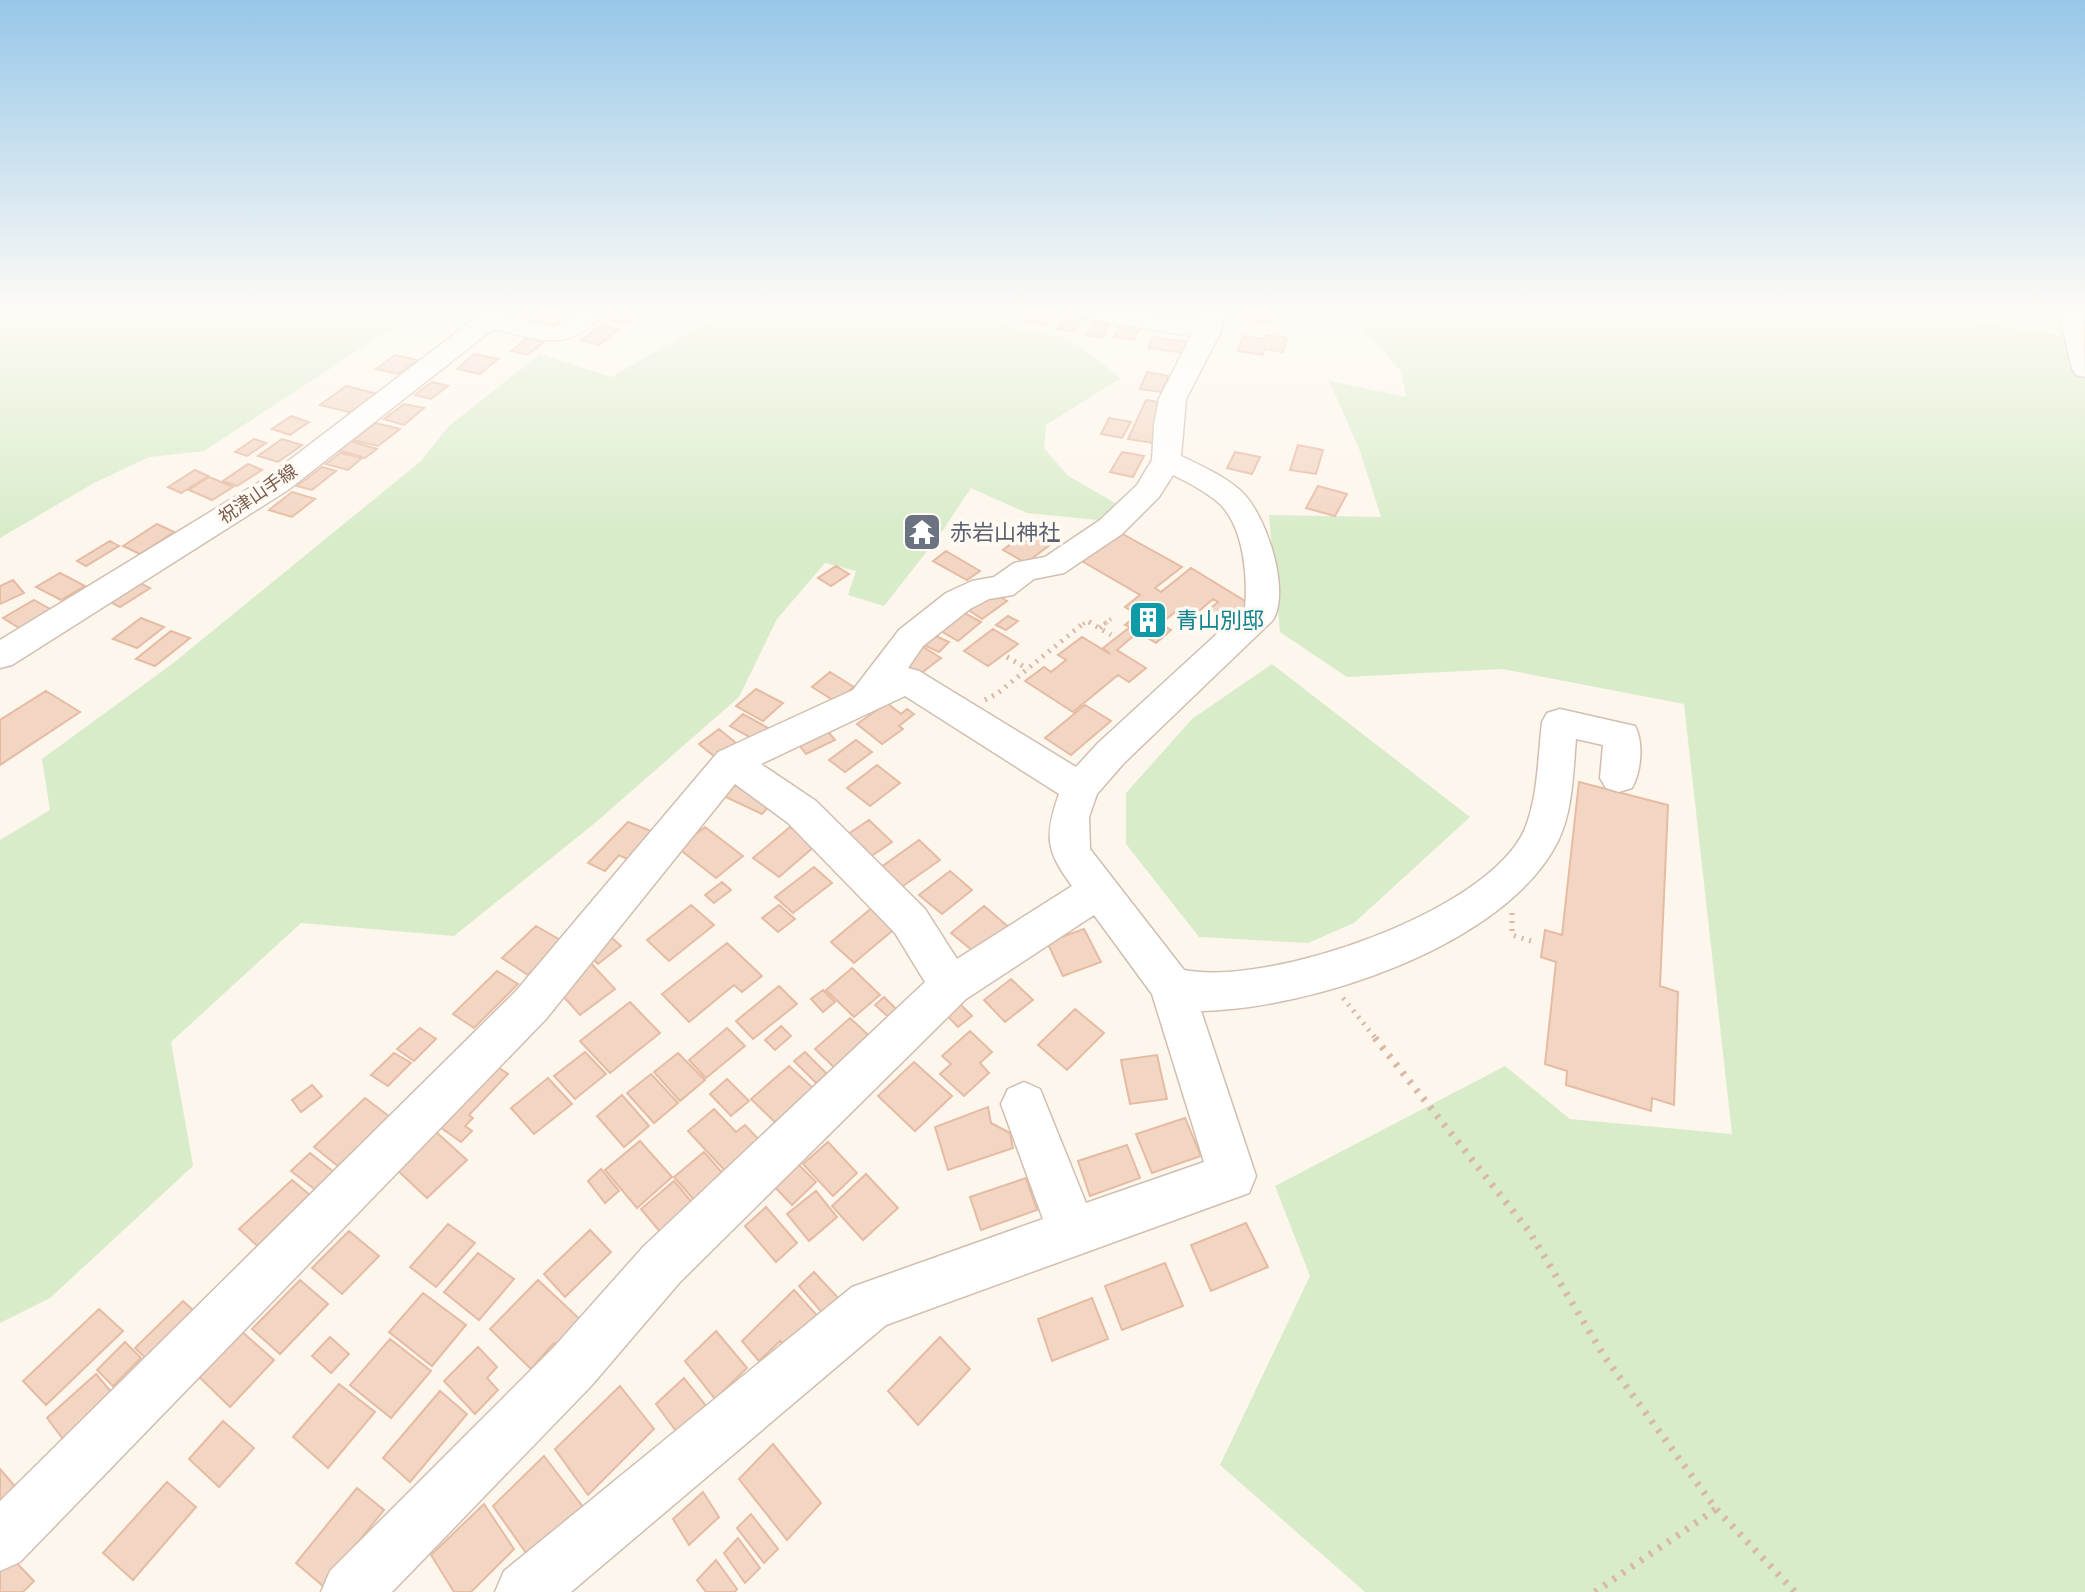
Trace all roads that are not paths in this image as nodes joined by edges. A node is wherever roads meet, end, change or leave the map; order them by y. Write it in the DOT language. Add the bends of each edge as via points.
graph roads {
  1 [pos="406,384"];
  2 [pos="1179,384"];
  3 [pos="1167,460"];
  4 [pos="0,656"];
  5 [pos="866,700"];
  6 [pos="731,762"];
  7 [pos="1619,778"];
  8 [pos="1080,788"];
  9 [pos="1098,891"];
  10 [pos="951,986"];
  11 [pos="1171,986"];
  12 [pos="1024,1104"];
  13 [pos="1073,1233"];
  14 [pos="0,1542"];
  15 [pos="351,1592"];
  16 [pos="525,1592"];
  1 -- 4 [label="street, 祝津山手線" via="277,484"];
  2 -- 3 [label="street" via="1167,429"];
  3 -- 5 [label="street" via="1148,491 1099,535 1053,566 1025,570 1002,587 958,601 922,629"];
  3 -- 8 [label="street" via="1236,503 1262,569 1261,612"];
  5 -- 6 [label="street"];
  5 -- 8 [label="street" via="907,680"];
  6 -- 10 [label="street" via="802,812 910,921"];
  6 -- 14 [label="street" via="531,1005"];
  7 -- 11 [label="street" via="1622,736 1560,722 1543,834 1526,857 1469,909 1322,972 1247,988 1201,992"];
  8 -- 9 [label="street" via="1070,817 1070,853"];
  9 -- 10 [label="street"];
  9 -- 11 [label="street"];
  10 -- 15 [label="street" via="662,1264 573,1366"];
  11 -- 13 [label="street" via="1232,1176"];
  12 -- 13 [label="street"];
  13 -- 16 [label="street" via="870,1305"];
}
